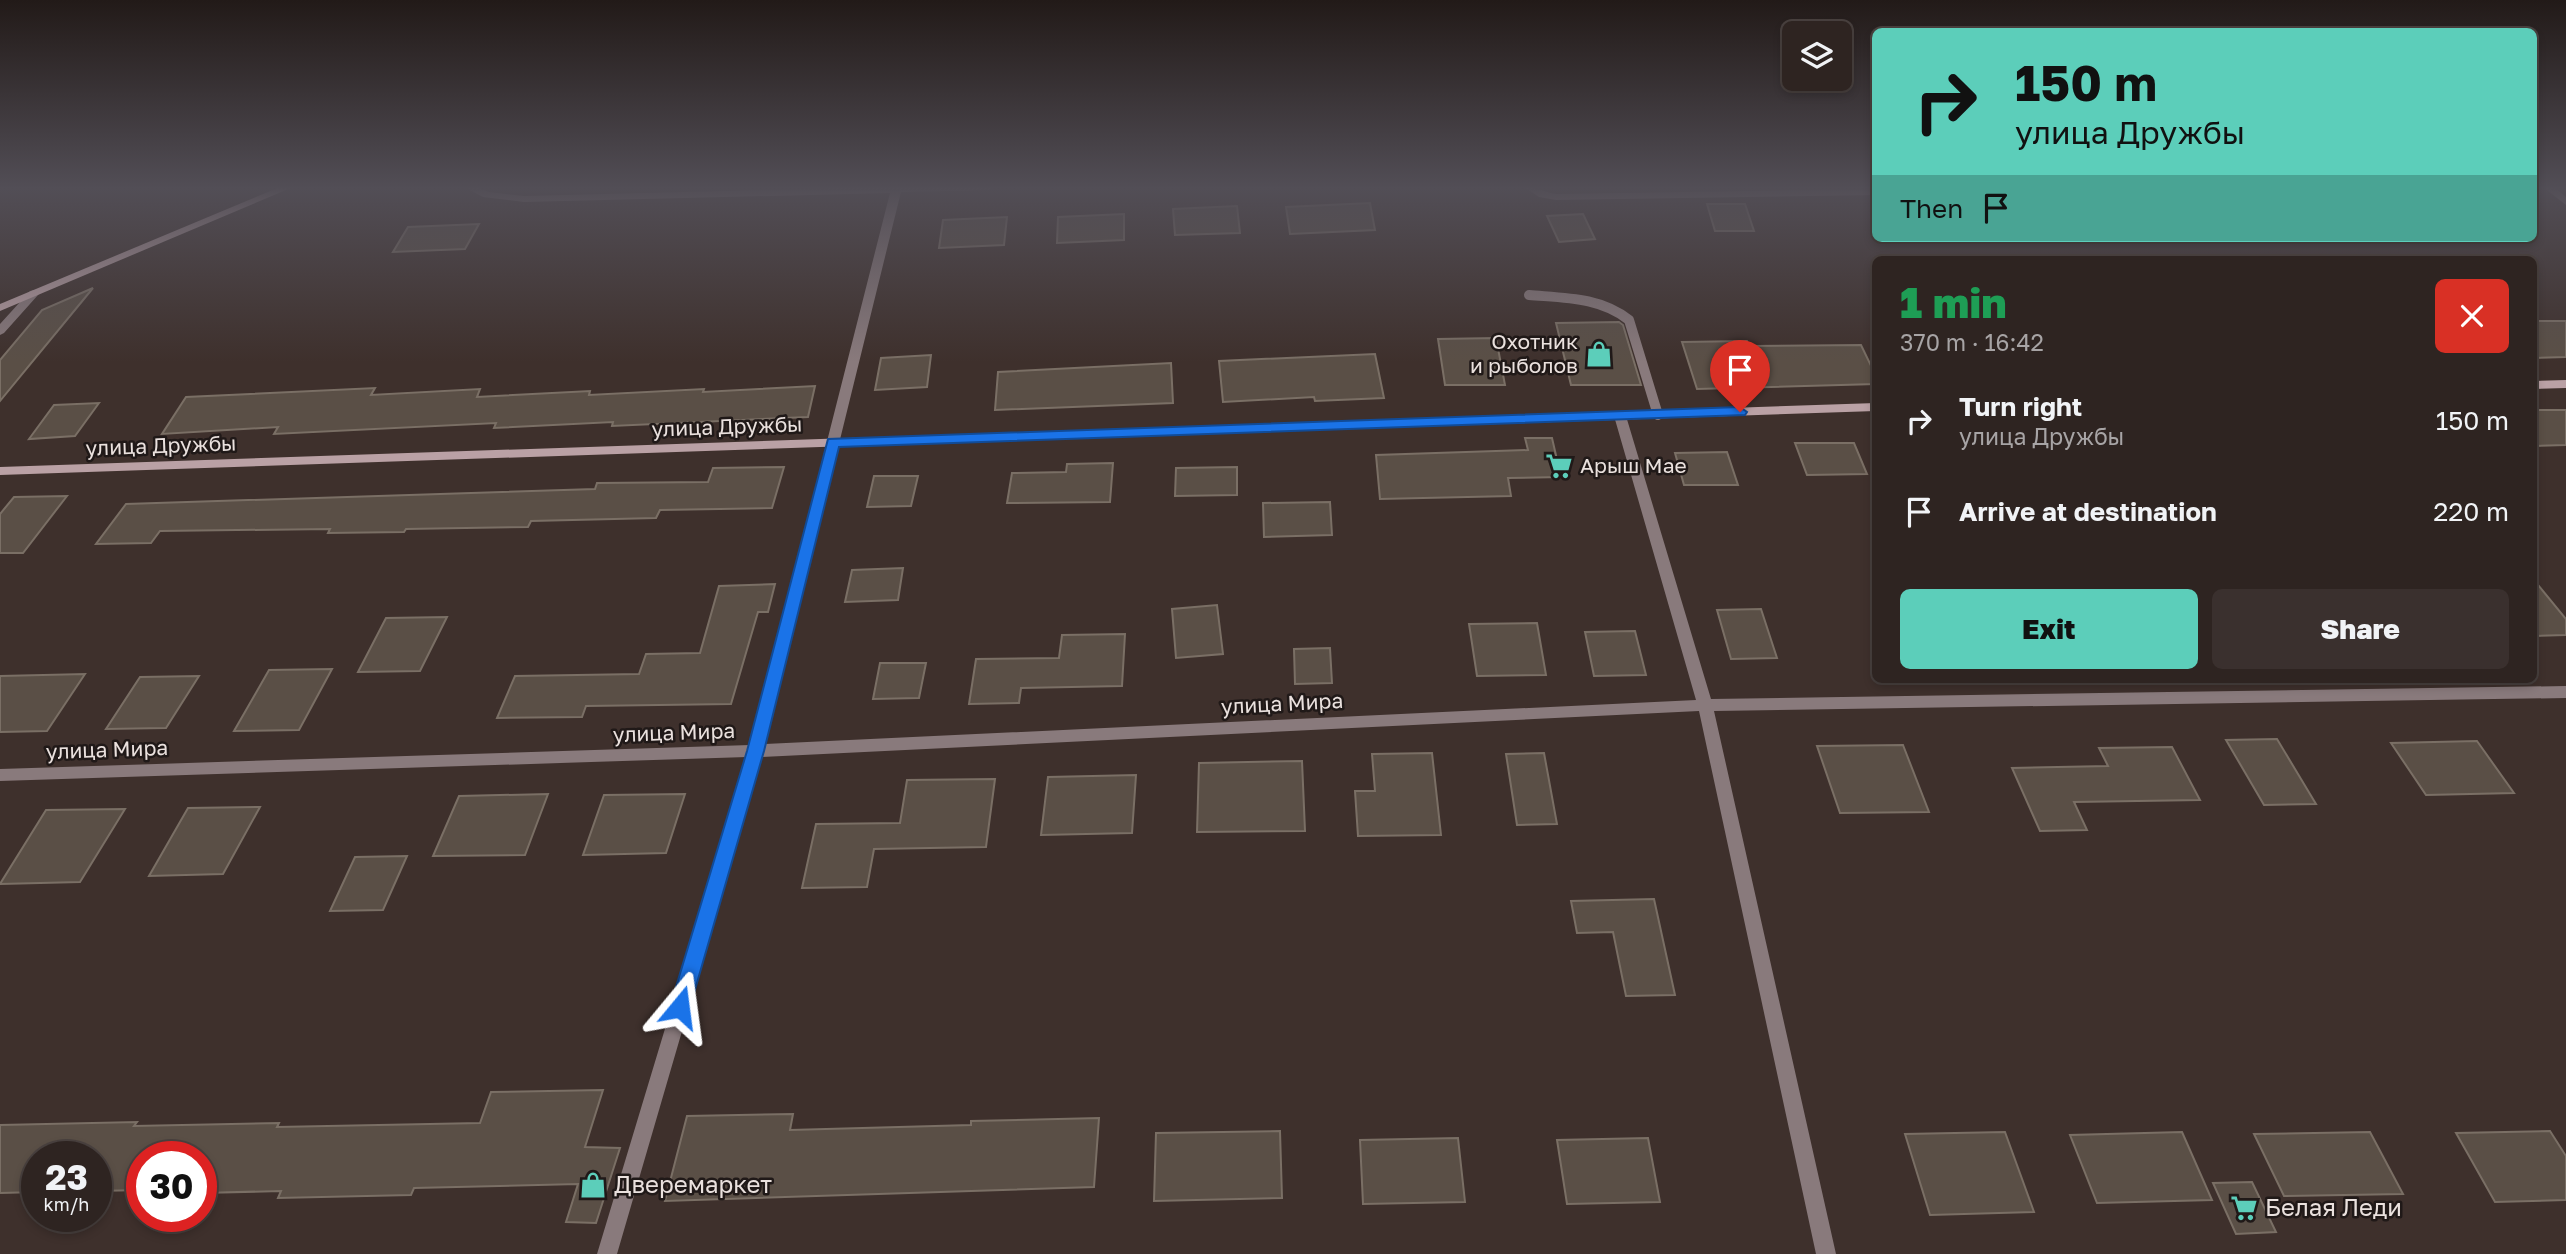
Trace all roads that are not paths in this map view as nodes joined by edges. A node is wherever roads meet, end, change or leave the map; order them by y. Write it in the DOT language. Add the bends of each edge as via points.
graph roads {
  1 [pos="148,246"];
  2 [pos="883,246"];
  3 [pos="34,293"];
  4 [pos="1529,295"];
  5 [pos="0,308"];
  6 [pos="0,331"];
  7 [pos="2566,384"];
  8 [pos="2537,385"];
  9 [pos="1872,407"];
  10 [pos="1658,415"];
  11 [pos="1620,416"];
  12 [pos="833,443"];
  13 [pos="0,471"];
  14 [pos="2566,692"];
  15 [pos="1705,705"];
  16 [pos="755,751"];
  17 [pos="0,775"];
  18 [pos="607,1254"];
  19 [pos="1826,1254"];
  1 -- 3 [label="street"];
  2 -- 12 [label="street"];
  3 -- 5 [label="street"];
  3 -- 6 [label="street"];
  4 -- 10 [label="lane" via="1603,304 1622,313 1629,320"];
  7 -- 8 [label="street"];
  9 -- 10 [label="street, улица Дружбы"];
  10 -- 11 [label="street, улица Дружбы"];
  11 -- 12 [label="street, улица Дружбы"];
  11 -- 15 [label="street"];
  12 -- 13 [label="street, улица Дружбы"];
  12 -- 16 [label="street"];
  14 -- 15 [label="street, улица Мира"];
  15 -- 16 [label="street, улица Мира"];
  15 -- 19 [label="street"];
  16 -- 17 [label="street, улица Мира"];
  16 -- 18 [label="street"];
}
